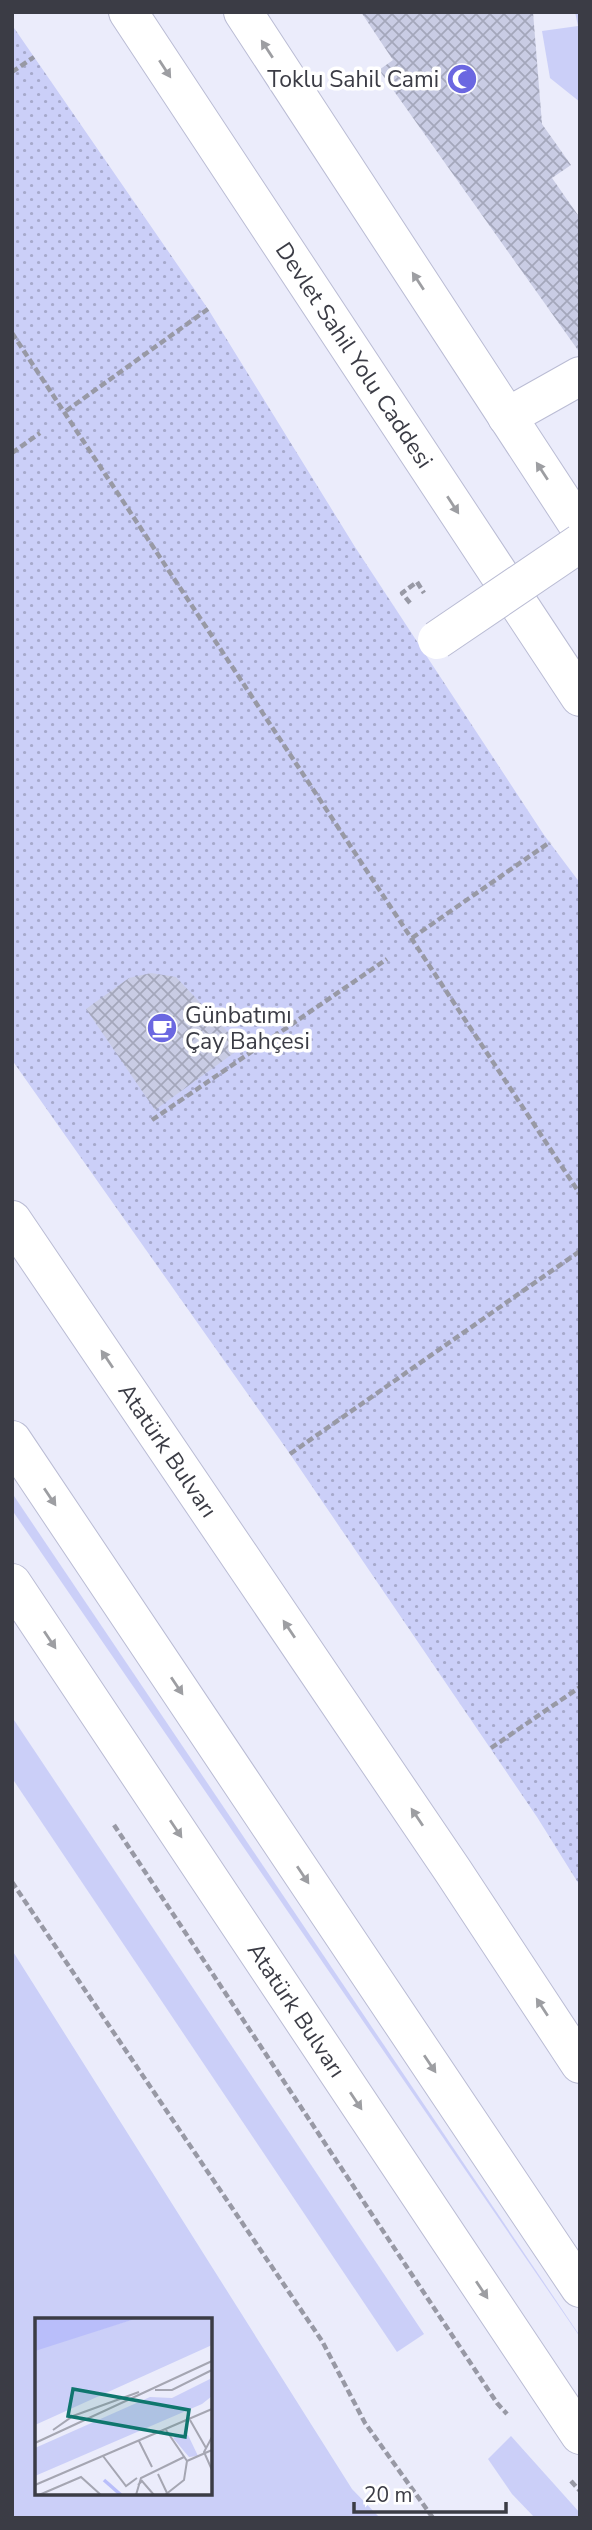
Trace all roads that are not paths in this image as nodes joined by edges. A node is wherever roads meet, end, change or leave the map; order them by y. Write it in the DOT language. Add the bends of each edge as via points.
graph roads {
  1 [pos="128,12"];
  2 [pos="243,12"];
  3 [pos="580,376"];
  4 [pos="507,417"];
  5 [pos="580,528"];
  6 [pos="580,543"];
  7 [pos="437,640"];
  8 [pos="580,697"];
  9 [pos="12,1220"];
  10 [pos="12,1440"];
  11 [pos="12,1583"];
  12 [pos="580,2064"];
  13 [pos="580,2288"];
  14 [pos="580,2435"];
  1 -- 8 [label="main road, Devlet Sahil Yolu Caddesi, one-way"];
  4 -- 2 [label="main road, one-way"];
  3 -- 4 [label="main road"];
  5 -- 4 [label="main road, one-way"];
  6 -- 7 [label="main road, bridge"];
  12 -- 9 [label="main road, Atatürk Bulvarı, one-way"];
  10 -- 13 [label="main road, one-way"];
  11 -- 14 [label="main road, Atatürk Bulvarı, one-way"];
}
